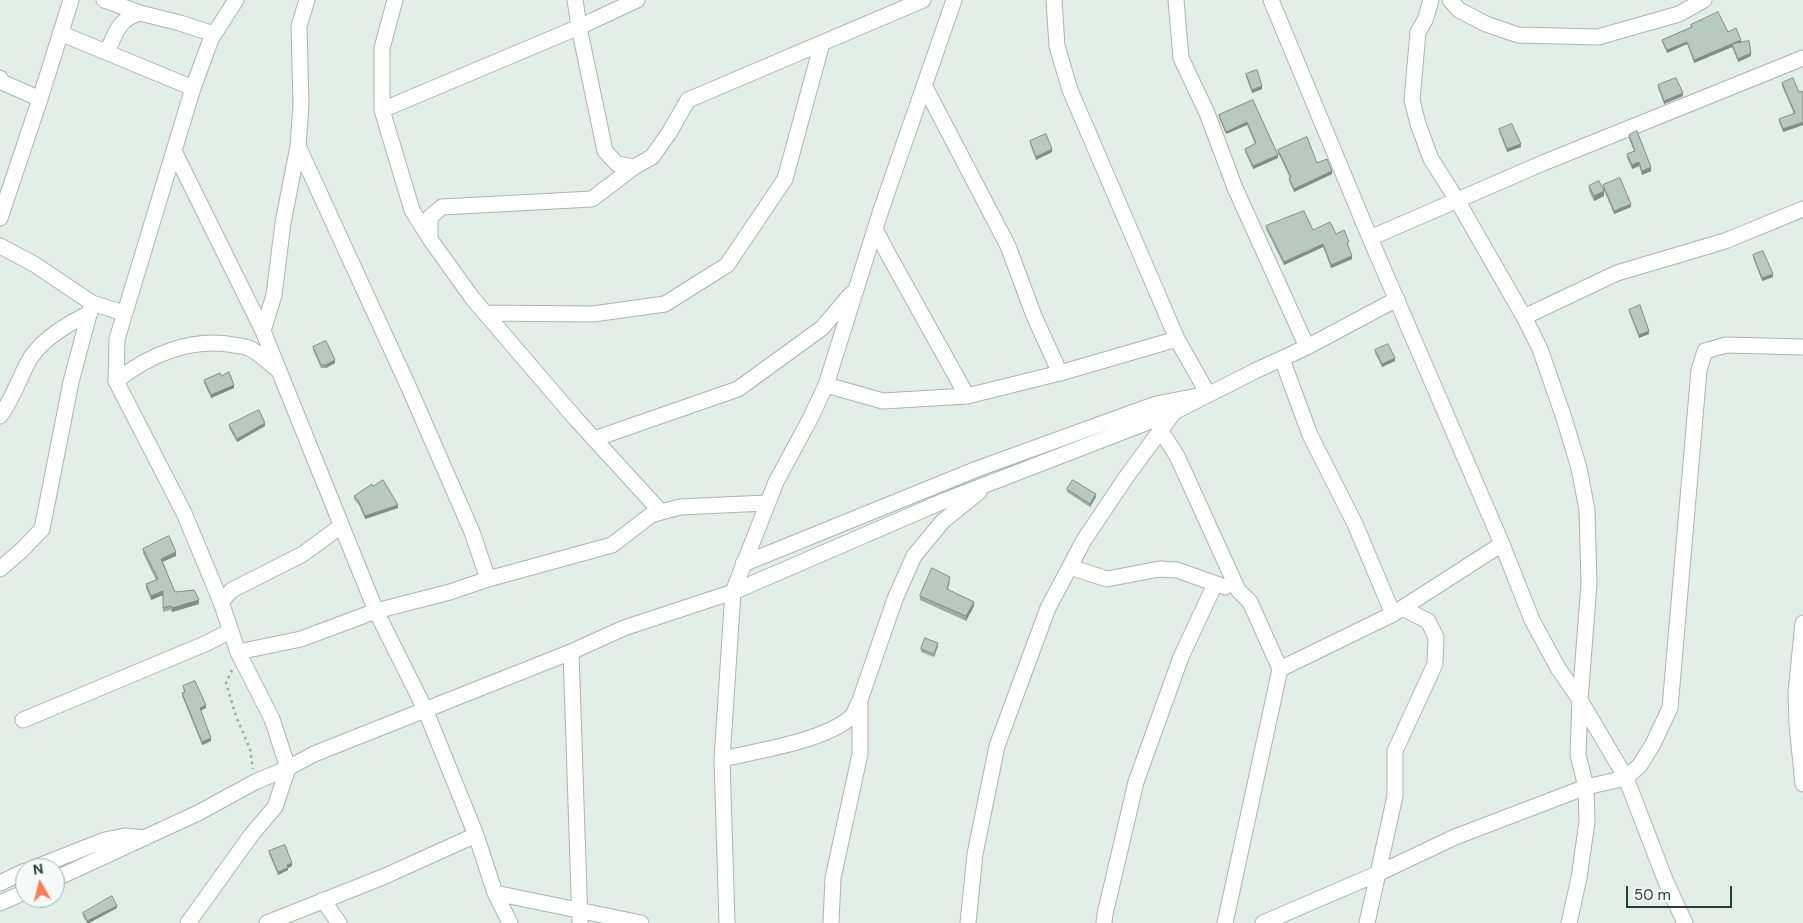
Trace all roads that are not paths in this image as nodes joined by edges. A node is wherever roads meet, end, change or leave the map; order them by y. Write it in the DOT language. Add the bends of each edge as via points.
graph roads {
  1 [pos="71,0"];
  2 [pos="104,0"];
  3 [pos="227,0"];
  4 [pos="236,0"];
  5 [pos="307,0"];
  6 [pos="395,0"];
  7 [pos="575,0"];
  8 [pos="637,0"];
  9 [pos="922,0"];
  10 [pos="954,0"];
  11 [pos="1054,0"];
  12 [pos="1176,0"];
  13 [pos="1271,0"];
  14 [pos="1431,0"];
  15 [pos="1450,0"];
  16 [pos="1704,0"];
  17 [pos="140,13"];
  18 [pos="223,19"];
  19 [pos="579,27"];
  20 [pos="60,33"];
  21 [pos="214,34"];
  22 [pos="822,42"];
  23 [pos="107,52"];
  24 [pos="1803,58"];
  25 [pos="1,80"];
  26 [pos="925,87"];
  27 [pos="193,88"];
  28 [pos="40,99"];
  29 [pos="382,110"];
  30 [pos="298,146"];
  31 [pos="174,150"];
  32 [pos="634,167"];
  33 [pos="1457,200"];
  34 [pos="1803,209"];
  35 [pos="0,218"];
  36 [pos="875,229"];
  37 [pos="1370,238"];
  38 [pos="430,239"];
  39 [pos="0,246"];
  40 [pos="856,289"];
  41 [pos="1397,299"];
  42 [pos="91,308"];
  43 [pos="124,312"];
  44 [pos="485,313"];
  45 [pos="1524,317"];
  46 [pos="263,331"];
  47 [pos="1177,339"];
  48 [pos="1307,347"];
  49 [pos="1803,347"];
  50 [pos="1282,359"];
  51 [pos="277,369"];
  52 [pos="1060,373"];
  53 [pos="116,381"];
  54 [pos="826,385"];
  55 [pos="1208,394"];
  56 [pos="967,396"];
  57 [pos="1174,412"];
  58 [pos="0,416"];
  59 [pos="1161,431"];
  60 [pos="594,439"];
  61 [pos="995,480"];
  62 [pos="766,503"];
  63 [pos="661,512"];
  64 [pos="341,526"];
  65 [pos="1502,544"];
  66 [pos="743,564"];
  67 [pos="1070,567"];
  68 [pos="0,569"];
  69 [pos="488,579"];
  70 [pos="1215,584"];
  71 [pos="1238,590"];
  72 [pos="733,592"];
  73 [pos="221,602"];
  74 [pos="376,611"];
  75 [pos="1398,611"];
  76 [pos="1803,623"];
  77 [pos="230,631"];
  78 [pos="238,652"];
  79 [pos="571,652"];
  80 [pos="1280,669"];
  81 [pos="1800,691"];
  82 [pos="860,700"];
  83 [pos="1580,700"];
  84 [pos="425,709"];
  85 [pos="23,720"];
  86 [pos="722,759"];
  87 [pos="288,768"];
  88 [pos="1626,778"];
  89 [pos="1803,784"];
  90 [pos="1586,788"];
  91 [pos="476,835"];
  92 [pos="145,838"];
  93 [pos="60,858"];
  94 [pos="1379,873"];
  95 [pos="65,874"];
  96 [pos="15,876"];
  97 [pos="0,883"];
  98 [pos="495,894"];
  99 [pos="15,896"];
  100 [pos="323,900"];
  101 [pos="0,903"];
  102 [pos="580,917"];
  103 [pos="188,923"];
  104 [pos="267,923"];
  105 [pos="339,923"];
  106 [pos="510,923"];
  107 [pos="641,923"];
  108 [pos="727,923"];
  109 [pos="831,923"];
  110 [pos="968,923"];
  111 [pos="1104,923"];
  112 [pos="1225,923"];
  113 [pos="1263,923"];
  114 [pos="1367,923"];
  115 [pos="1569,923"];
  116 [pos="1686,923"];
  1 -- 20 [label="street"];
  2 -- 17 [label="street"];
  3 -- 18 [label="street"];
  4 -- 18 [label="street"];
  5 -- 30 [label="street" via="299,26 301,105"];
  6 -- 29 [label="street" via="382,48"];
  7 -- 19 [label="street"];
  8 -- 19 [label="street"];
  9 -- 22 [label="street"];
  10 -- 26 [label="street"];
  11 -- 47 [label="street" via="1057,46 1070,90"];
  12 -- 48 [label="street" via="1181,58 1207,113 1272,274"];
  13 -- 37 [label="street"];
  14 -- 33 [label="street" via="1418,32 1412,100 1431,159"];
  15 -- 16 [label="street" via="1459,10 1486,24 1518,35 1598,38 1679,14"];
  17 -- 21 [label="street"];
  17 -- 23 [label="street" via="122,21"];
  18 -- 21 [label="street"];
  19 -- 29 [label="street"];
  19 -- 32 [label="street" via="605,151 618,164"];
  20 -- 23 [label="street"];
  20 -- 28 [label="street"];
  21 -- 27 [label="street"];
  22 -- 32 [label="street" via="688,100 652,157"];
  22 -- 44 [label="street" via="785,179 727,265 665,304 593,314"];
  23 -- 27 [label="street"];
  24 -- 33 [label="street"];
  25 -- 28 [label="street"];
  26 -- 36 [label="street"];
  26 -- 52 [label="street" via="1008,246"];
  27 -- 31 [label="street"];
  28 -- 35 [label="street"];
  29 -- 38 [label="street" via="412,210"];
  30 -- 46 [label="street" via="283,223 274,296"];
  30 -- 69 [label="street" via="410,390 472,532"];
  31 -- 43 [label="street"];
  31 -- 46 [label="street"];
  32 -- 38 [label="street" via="592,199 442,207 430,217"];
  33 -- 37 [label="street"];
  33 -- 45 [label="street"];
  34 -- 45 [label="street" via="1725,241 1617,273"];
  36 -- 40 [label="street"];
  36 -- 56 [label="street"];
  37 -- 41 [label="street"];
  38 -- 44 [label="street"];
  39 -- 42 [label="street" via="34,264"];
  40 -- 54 [label="street"];
  40 -- 60 [label="street" via="822,328 738,389"];
  41 -- 48 [label="street"];
  41 -- 65 [label="street"];
  42 -- 43 [label="street"];
  42 -- 58 [label="street" via="38,348"];
  42 -- 68 [label="street" via="71,382 42,529"];
  43 -- 53 [label="street" via="117,339"];
  44 -- 60 [label="street"];
  45 -- 83 [label="street" via="1540,350 1564,418 1587,510 1589,584"];
  46 -- 51 [label="street"];
  47 -- 52 [label="street"];
  47 -- 55 [label="street"];
  48 -- 50 [label="street"];
  49 -- 88 [label="street" via="1726,345 1705,351 1699,370 1670,708 1640,765"];
  50 -- 55 [label="street"];
  50 -- 75 [label="street" via="1310,434"];
  51 -- 53 [label="street" via="248,348 217,342 183,346 154,357 133,367"];
  51 -- 64 [label="street"];
  52 -- 56 [label="street"];
  53 -- 73 [label="street" via="184,513"];
  54 -- 56 [label="street" via="883,401"];
  54 -- 62 [label="street"];
  55 -- 57 [label="street"];
  55 -- 66 [label="street" via="1156,404 977,469"];
  57 -- 59 [label="street"];
  57 -- 61 [label="street"];
  59 -- 67 [label="street" via="1126,476"];
  59 -- 71 [label="street" via="1177,456"];
  60 -- 63 [label="street"];
  61 -- 72 [label="street"];
  61 -- 82 [label="street" via="943,521 914,556 895,599"];
  62 -- 63 [label="street" via="680,507"];
  62 -- 66 [label="street"];
  63 -- 69 [label="street" via="651,515 612,544"];
  64 -- 73 [label="street" via="304,554 232,590"];
  64 -- 74 [label="street"];
  65 -- 75 [label="street"];
  65 -- 83 [label="street" via="1532,620"];
  66 -- 72 [label="street"];
  67 -- 70 [label="street" via="1107,579 1159,569 1177,570"];
  67 -- 110 [label="street" via="1048,608 997,746 975,854"];
  69 -- 74 [label="street"];
  70 -- 71 [label="street"];
  70 -- 111 [label="street" via="1180,657 1136,782"];
  71 -- 80 [label="street" via="1250,602"];
  72 -- 79 [label="street" via="624,628"];
  72 -- 86 [label="street"];
  73 -- 77 [label="street"];
  74 -- 78 [label="street" via="301,639"];
  74 -- 84 [label="street"];
  75 -- 80 [label="street"];
  75 -- 94 [label="street" via="1428,621 1436,637 1435,664 1394,751 1395,796"];
  76 -- 81 [label="street"];
  77 -- 78 [label="street"];
  77 -- 85 [label="street"];
  78 -- 87 [label="street" via="272,719"];
  79 -- 84 [label="street"];
  79 -- 102 [label="street"];
  80 -- 112 [label="street"];
  81 -- 89 [label="street" via="1797,725"];
  82 -- 86 [label="street" via="853,715 828,730 802,740"];
  82 -- 109 [label="street" via="860,754 833,878"];
  83 -- 88 [label="street"];
  83 -- 90 [label="street" via="1578,755"];
  84 -- 87 [label="street" via="314,754"];
  84 -- 91 [label="street"];
  86 -- 108 [label="street"];
  87 -- 92 [label="street"];
  87 -- 103 [label="street" via="275,807"];
  88 -- 90 [label="street"];
  88 -- 116 [label="street" via="1666,882"];
  90 -- 94 [label="street" via="1455,838"];
  90 -- 115 [label="street" via="1587,822"];
  91 -- 98 [label="street"];
  91 -- 100 [label="street"];
  92 -- 93 [label="street" via="125,836 106,840"];
  92 -- 95 [label="street"];
  94 -- 113 [label="street"];
  94 -- 114 [label="street"];
  96 -- 97 [label="street"];
  98 -- 102 [label="street"];
  98 -- 106 [label="street"];
  99 -- 101 [label="street"];
  100 -- 104 [label="street"];
  100 -- 105 [label="street"];
  102 -- 107 [label="street"];
}
